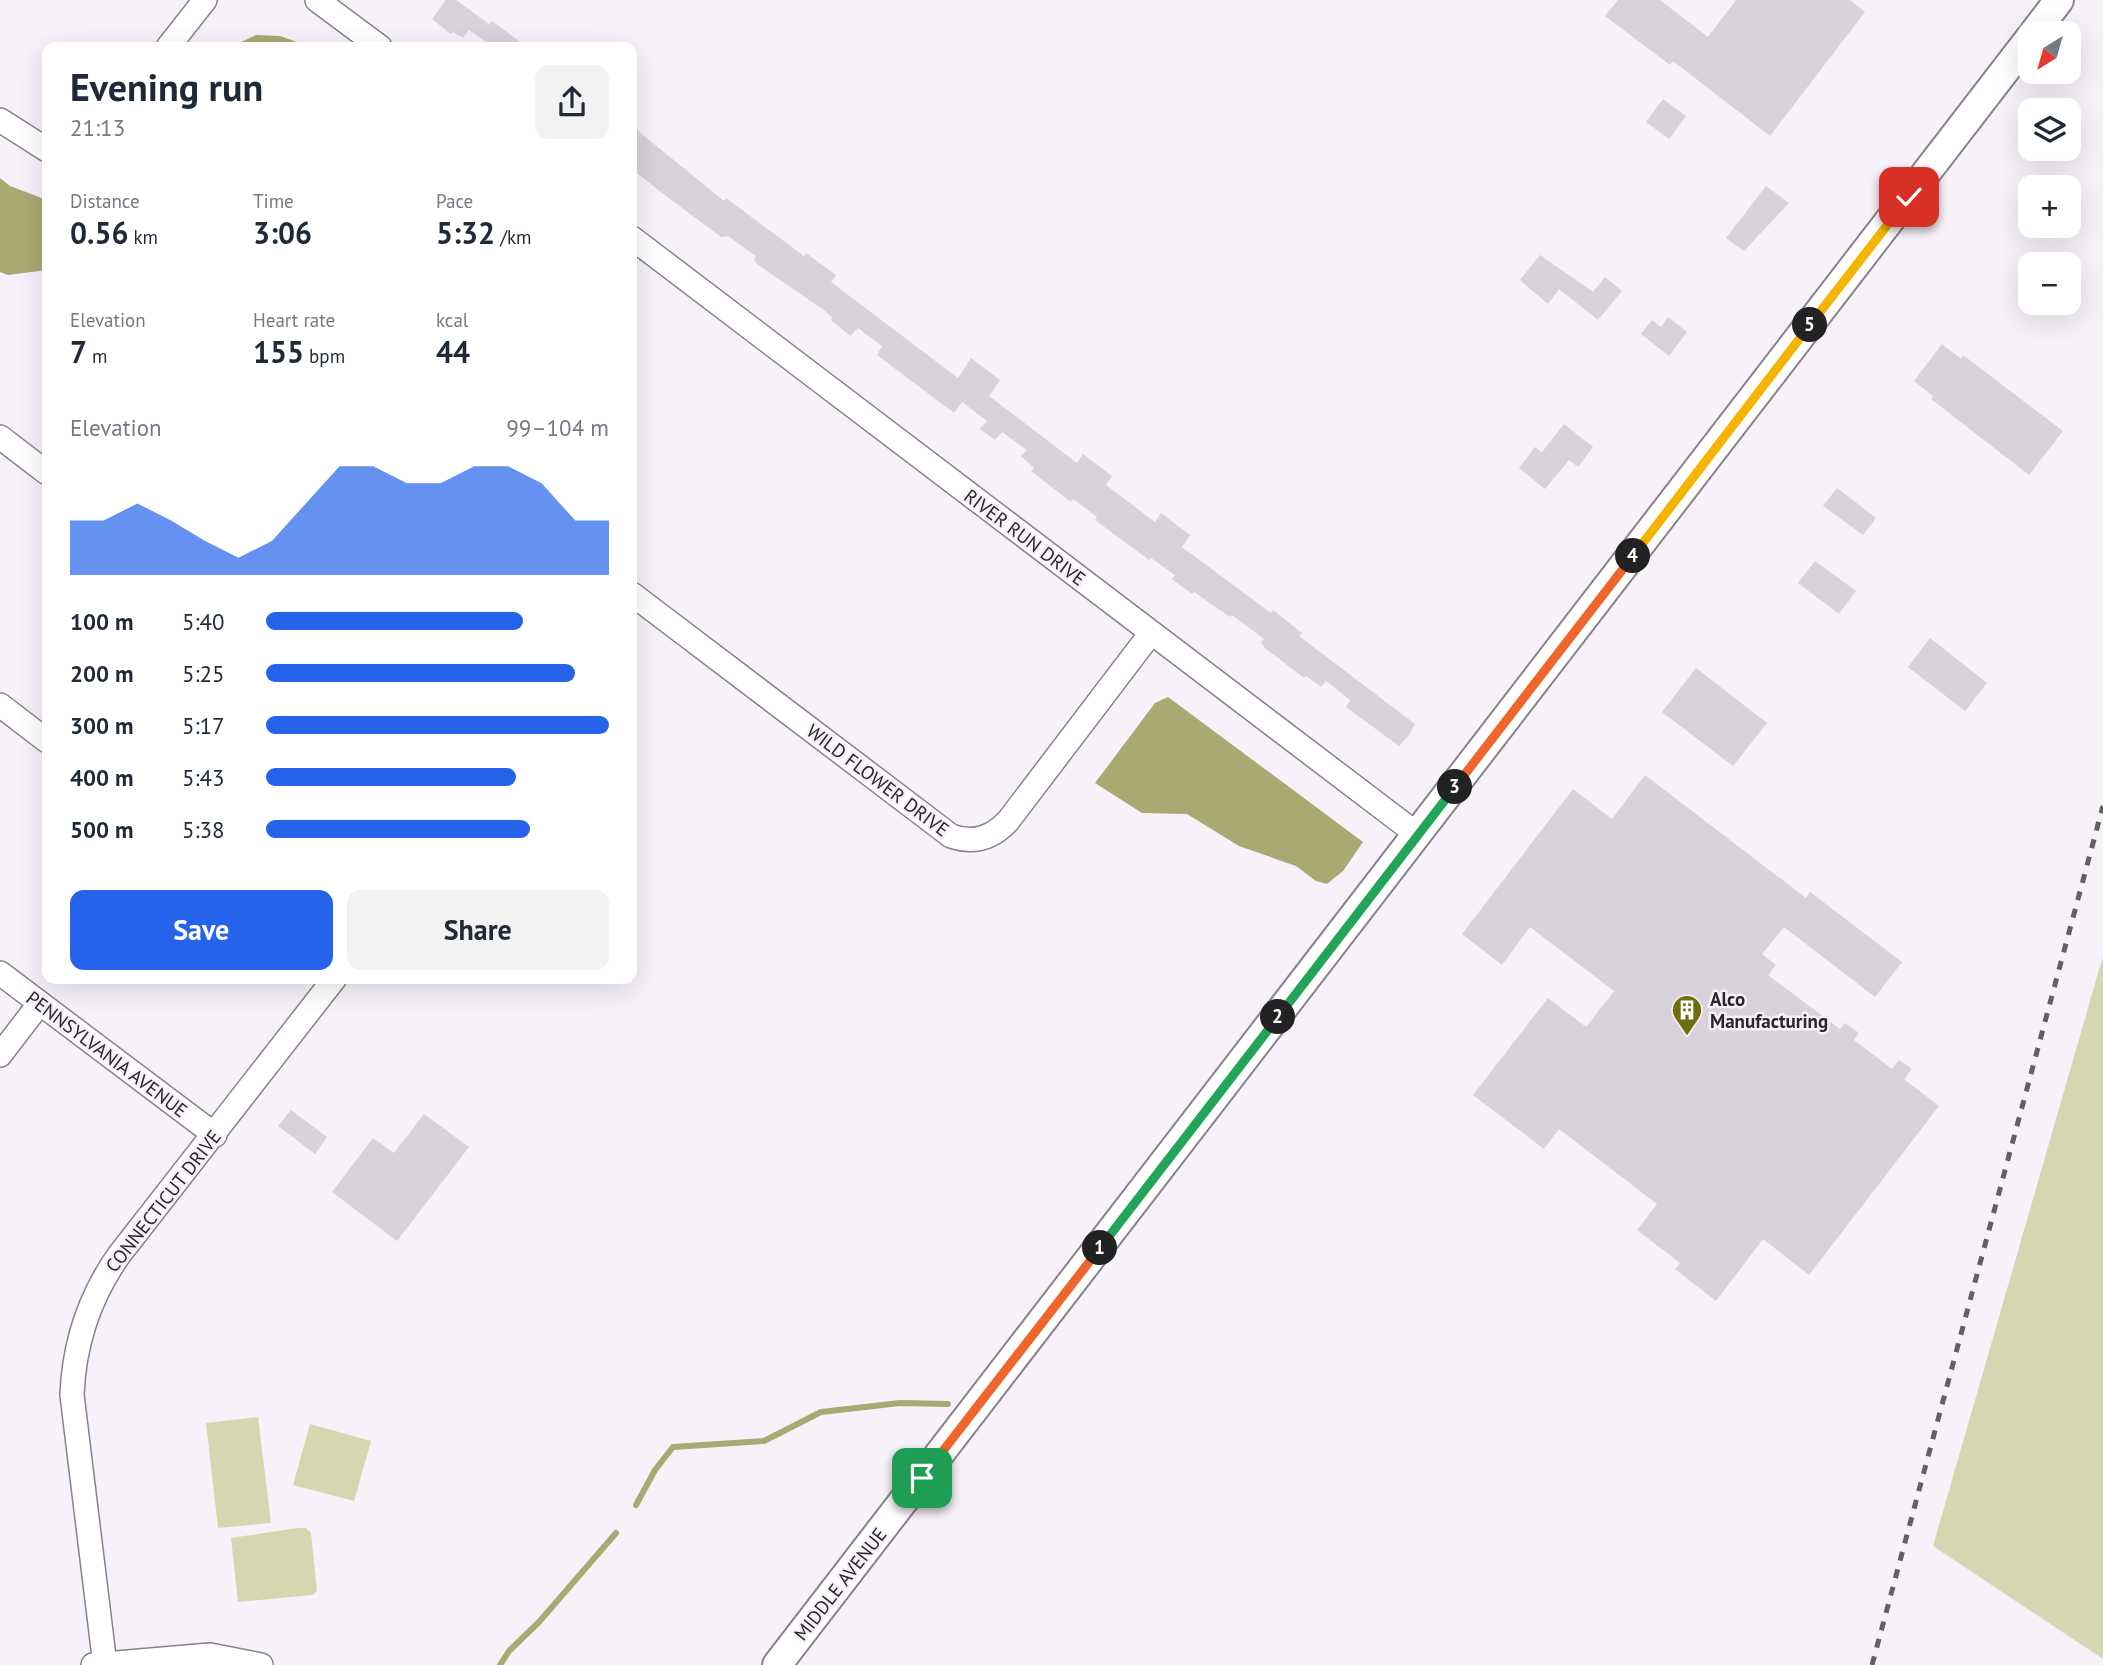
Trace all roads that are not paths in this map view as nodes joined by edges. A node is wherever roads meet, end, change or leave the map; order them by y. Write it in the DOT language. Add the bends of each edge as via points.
graph roads {
  1 [pos="205,0"];
  2 [pos="317,0"];
  3 [pos="2059,0"];
  4 [pos="2043,21"];
  5 [pos="172,42"];
  6 [pos="373,42"];
  7 [pos="2018,54"];
  8 [pos="0,120"];
  9 [pos="42,147"];
  10 [pos="637,243"];
  11 [pos="0,437"];
  12 [pos="42,469"];
  13 [pos="637,598"];
  14 [pos="1151,633"];
  15 [pos="0,705"];
  16 [pos="42,737"];
  17 [pos="1418,835"];
  18 [pos="0,972"];
  19 [pos="330,984"];
  20 [pos="40,1003"];
  21 [pos="0,1055"];
  22 [pos="215,1135"];
  23 [pos="101,1665"];
  24 [pos="261,1665"];
  25 [pos="777,1665"];
  1 -- 5 [label="street"];
  2 -- 6 [label="street"];
  3 -- 4 [label="street"];
  7 -- 17 [label="street, MIDDLE AVENUE"];
  8 -- 9 [label="street"];
  10 -- 14 [label="street, RIVER RUN DRIVE"];
  11 -- 12 [label="street"];
  13 -- 14 [label="street, WILD FLOWER DRIVE" via="951,836 967,841 988,837 1009,821"];
  14 -- 17 [label="street, RIVER RUN DRIVE"];
  15 -- 16 [label="street"];
  17 -- 25 [label="street, MIDDLE AVENUE"];
  18 -- 20 [label="street, PENNSYLVANIA AVENUE"];
  19 -- 22 [label="street, CONNECTICUT DRIVE"];
  20 -- 21 [label="street"];
  20 -- 22 [label="street, PENNSYLVANIA AVENUE"];
  22 -- 23 [label="street, CONNECTICUT DRIVE" via="111,1266 91,1302 77,1357 72,1395"];
  23 -- 24 [label="street" via="210,1655"];
}
